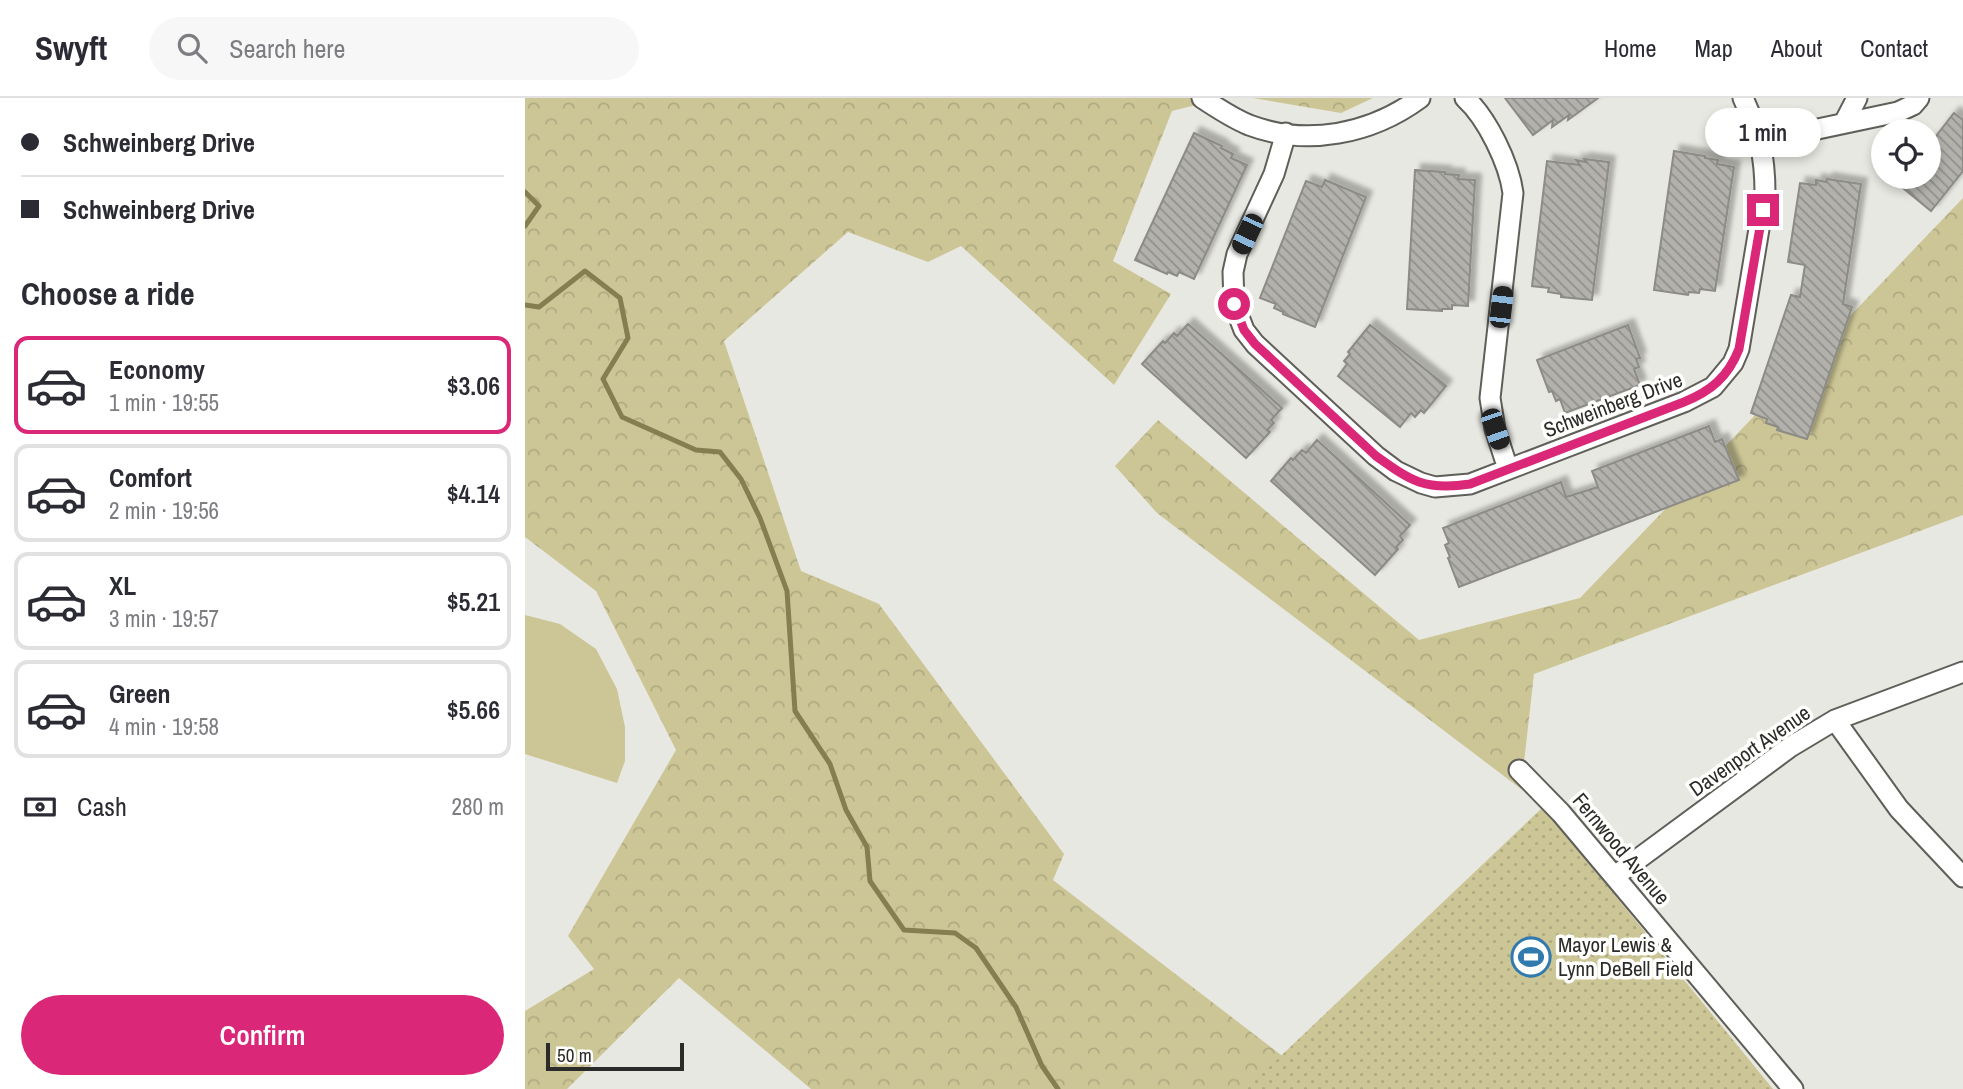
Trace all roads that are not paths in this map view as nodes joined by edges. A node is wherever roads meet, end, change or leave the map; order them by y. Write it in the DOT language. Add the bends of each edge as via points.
graph roads {
  1 [pos="1202,98"];
  2 [pos="1420,98"];
  3 [pos="1465,98"];
  4 [pos="1742,98"];
  5 [pos="1857,98"];
  6 [pos="1919,98"];
  7 [pos="1844,123"];
  8 [pos="1286,133"];
  9 [pos="1761,141"];
  10 [pos="1508,469"];
  11 [pos="1963,672"];
  12 [pos="1835,720"];
  13 [pos="1519,771"];
  14 [pos="1615,876"];
  15 [pos="1963,877"];
  16 [pos="1793,1089"];
  1 -- 8 [label="street" via="1248,124"];
  2 -- 8 [label="street" via="1392,117 1356,130 1327,135"];
  3 -- 10 [label="street" via="1485,124 1508,171 1513,193 1490,398"];
  4 -- 9 [label="street, Schweinberg Drive"];
  5 -- 7 [label="street"];
  6 -- 7 [label="street" via="1898,112"];
  7 -- 9 [label="street"];
  8 -- 10 [label="street, Schweinberg Drive" via="1233,272 1234,304 1244,330 1376,456 1409,478 1450,487"];
  9 -- 10 [label="street, Schweinberg Drive" via="1763,210 1744,330 1724,377 1700,396"];
  11 -- 12 [label="street, Davenport Avenue"];
  12 -- 14 [label="street, Davenport Avenue" via="1790,747"];
  12 -- 15 [label="street" via="1899,809"];
  13 -- 14 [label="street, Fernwood Avenue"];
  14 -- 16 [label="street, Fernwood Avenue"];
}
